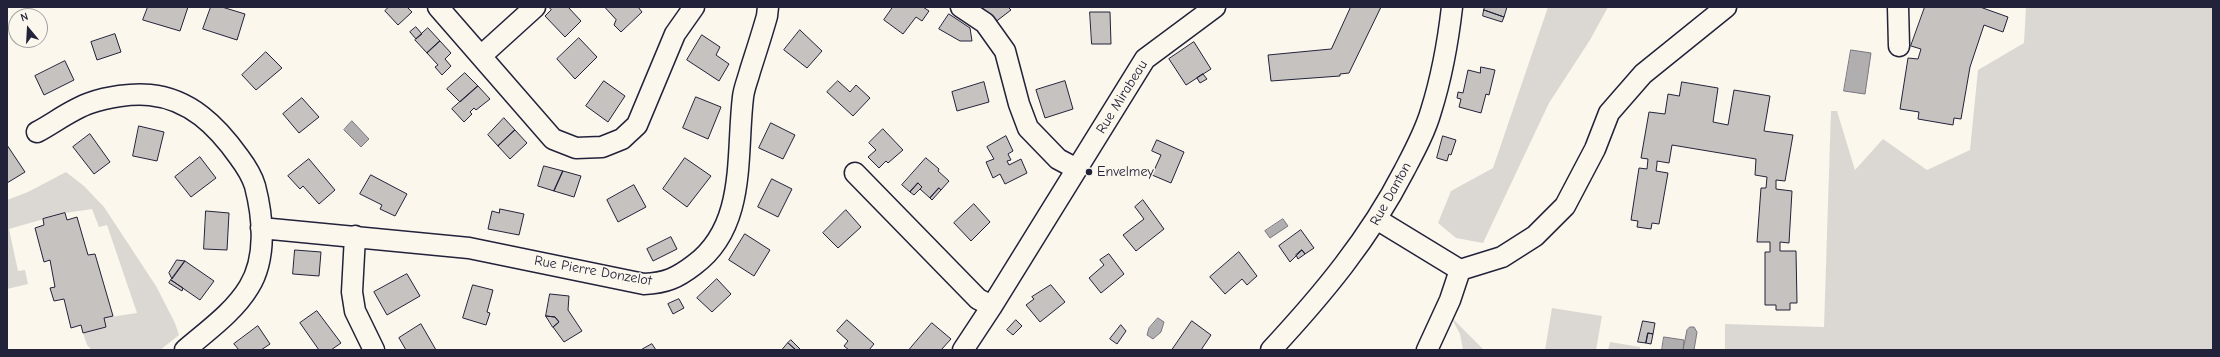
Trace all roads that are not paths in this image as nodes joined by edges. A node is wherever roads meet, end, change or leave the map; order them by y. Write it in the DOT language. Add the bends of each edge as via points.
graph roads {
  1 [pos="438,7"];
  2 [pos="535,7"];
  3 [pos="694,7"];
  4 [pos="768,7"];
  5 [pos="961,7"];
  6 [pos="1215,7"];
  7 [pos="1452,7"];
  8 [pos="1726,7"];
  9 [pos="1898,7"];
  10 [pos="1899,46"];
  11 [pos="481,56"];
  12 [pos="37,132"];
  13 [pos="1077,169"];
  14 [pos="855,173"];
  15 [pos="1378,220"];
  16 [pos="262,228"];
  17 [pos="355,236"];
  18 [pos="1460,270"];
  19 [pos="992,306"];
  20 [pos="185,350"];
  21 [pos="374,350"];
  22 [pos="963,350"];
  23 [pos="1271,350"];
  24 [pos="1427,350"];
  1 -- 11 [label="street"];
  2 -- 11 [label="street"];
  3 -- 11 [label="street" via="675,34 637,125 622,139 602,147 576,148 553,139"];
  4 -- 17 [label="street, Rue Pierre Donzelot" via="743,95 737,184 732,209 726,226 714,246 681,275 662,283 644,284 469,248"];
  5 -- 13 [label="street" via="985,23 1005,51 1028,128 1058,159"];
  6 -- 13 [label="street, Rue Mirabeau" via="1145,59"];
  7 -- 15 [label="street, Rue Danton" via="1446,58 1431,111 1418,143"];
  8 -- 18 [label="street" via="1643,74 1609,113 1595,149 1565,206 1535,236 1502,257"];
  9 -- 10 [label="street"];
  12 -- 16 [label="street" via="89,103 121,96 150,95 176,102 216,127 242,162 255,185"];
  13 -- 19 [label="street, Rue Mirabeau"];
  14 -- 19 [label="street" via="978,299"];
  15 -- 18 [label="street"];
  15 -- 23 [label="street, Rue Danton" via="1338,275"];
  16 -- 17 [label="street, Rue Pierre Donzelot"];
  16 -- 20 [label="street" via="260,259 250,286 232,309"];
  17 -- 21 [label="street" via="352,292 355,311"];
  18 -- 24 [label="street" via="1450,300"];
  19 -- 22 [label="street, Rue Mirabeau"];
}
